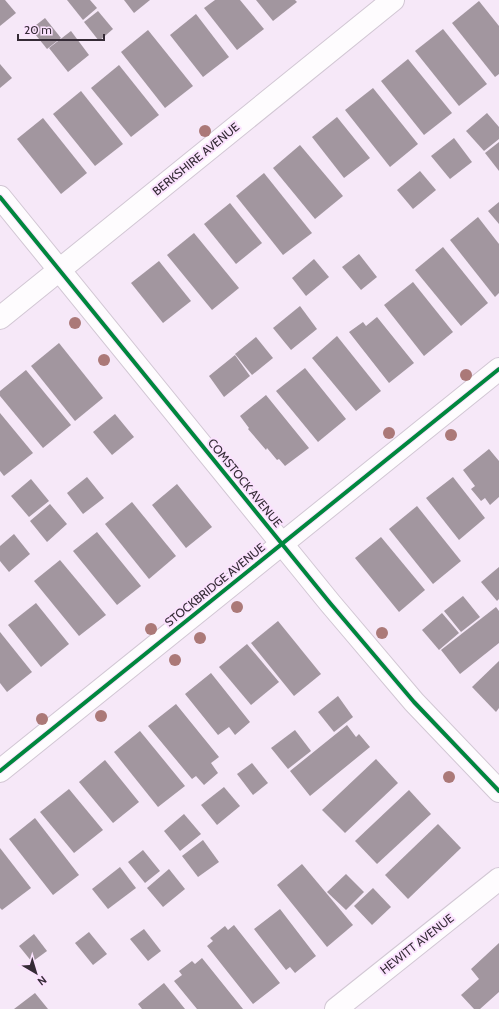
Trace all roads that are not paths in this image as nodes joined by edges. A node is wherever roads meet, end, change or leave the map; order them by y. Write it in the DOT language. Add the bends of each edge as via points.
graph roads {
  1 [pos="393,0"];
  2 [pos="0,197"];
  3 [pos="59,270"];
  4 [pos="0,318"];
  5 [pos="499,369"];
  6 [pos="282,544"];
  7 [pos="0,771"];
  8 [pos="499,791"];
  9 [pos="499,879"];
  10 [pos="336,1009"];
  1 -- 3 [label="street, BERKSHIRE AVENUE"];
  2 -- 3 [label="street, COMSTOCK AVENUE"];
  3 -- 4 [label="street, BERKSHIRE AVENUE"];
  3 -- 6 [label="street, COMSTOCK AVENUE"];
  5 -- 6 [label="street, STOCKBRIDGE AVENUE"];
  6 -- 7 [label="street, STOCKBRIDGE AVENUE"];
  6 -- 8 [label="street, COMSTOCK AVENUE" via="414,702"];
  9 -- 10 [label="street, HEWITT AVENUE"];
}
